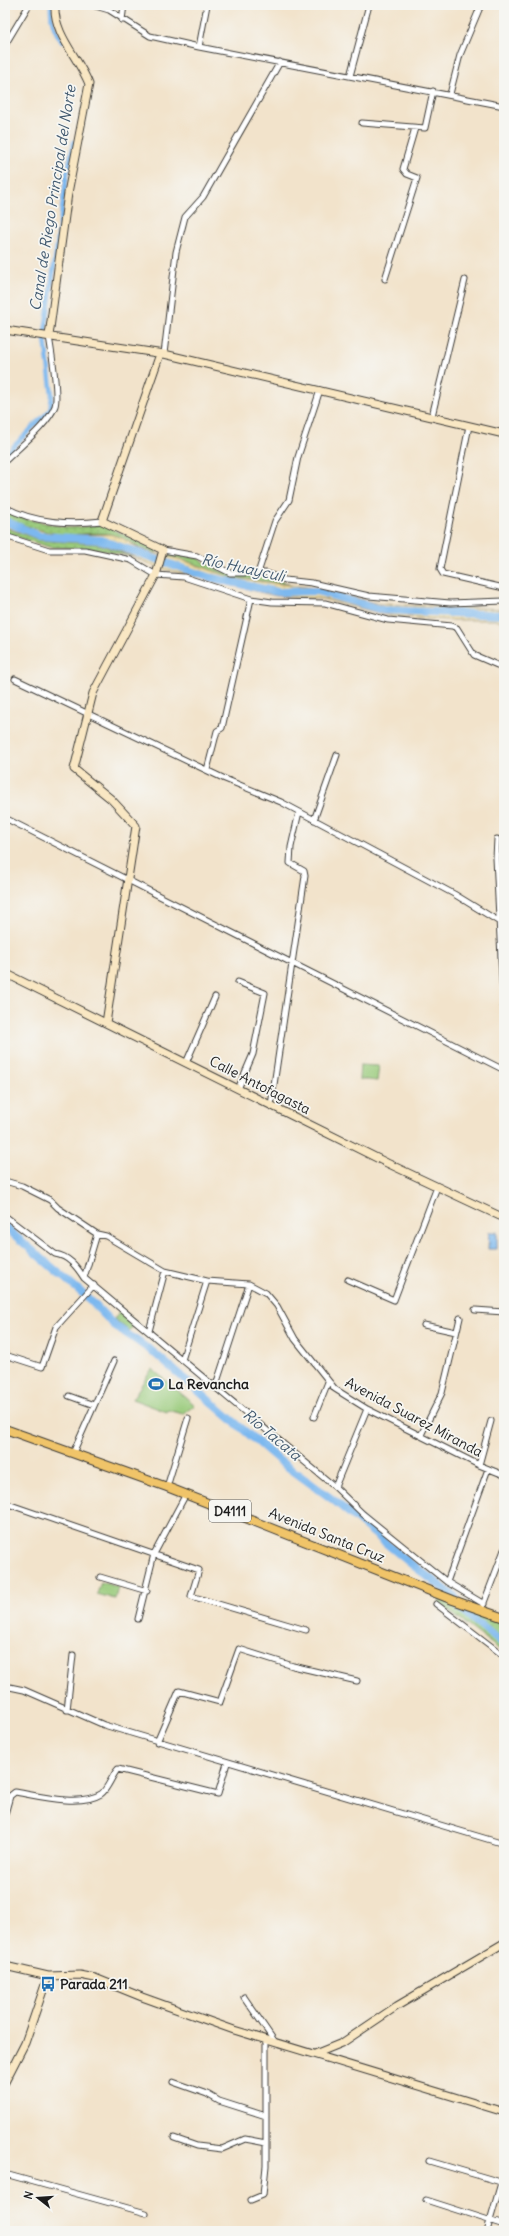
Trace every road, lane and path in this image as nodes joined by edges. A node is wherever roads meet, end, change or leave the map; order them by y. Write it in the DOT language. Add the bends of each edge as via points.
graph roads {
  1 [pos="29,5"];
  2 [pos="55,5"];
  3 [pos="92,5"];
  4 [pos="124,5"];
  5 [pos="207,5"];
  6 [pos="370,5"];
  7 [pos="481,5"];
  8 [pos="122,20"];
  9 [pos="5,45"];
  10 [pos="199,47"];
  11 [pos="280,62"];
  12 [pos="350,76"];
  13 [pos="433,91"];
  14 [pos="450,94"];
  15 [pos="504,106"];
  16 [pos="362,123"];
  17 [pos="415,128"];
  18 [pos="385,279"];
  19 [pos="465,280"];
  20 [pos="5,330"];
  21 [pos="49,336"];
  22 [pos="162,354"];
  23 [pos="320,390"];
  24 [pos="432,416"];
  25 [pos="469,426"];
  26 [pos="504,434"];
  27 [pos="5,461"];
  28 [pos="5,508"];
  29 [pos="102,521"];
  30 [pos="5,536"];
  31 [pos="162,552"];
  32 [pos="156,573"];
  33 [pos="258,573"];
  34 [pos="504,588"];
  35 [pos="251,599"];
  36 [pos="504,601"];
  37 [pos="504,668"];
  38 [pos="15,679"];
  39 [pos="88,712"];
  40 [pos="337,754"];
  41 [pos="207,770"];
  42 [pos="299,812"];
  43 [pos="5,818"];
  44 [pos="314,820"];
  45 [pos="497,838"];
  46 [pos="128,881"];
  47 [pos="501,903"];
  48 [pos="501,921"];
  49 [pos="291,962"];
  50 [pos="7,974"];
  51 [pos="238,982"];
  52 [pos="503,984"];
  53 [pos="5,985"];
  54 [pos="215,997"];
  55 [pos="504,1018"];
  56 [pos="106,1023"];
  57 [pos="186,1063"];
  58 [pos="504,1070"];
  59 [pos="238,1088"];
  60 [pos="271,1105"];
  61 [pos="5,1181"];
  62 [pos="437,1187"];
  63 [pos="5,1216"];
  64 [pos="504,1218"];
  65 [pos="97,1234"];
  66 [pos="166,1271"];
  67 [pos="84,1278"];
  68 [pos="348,1280"];
  69 [pos="207,1281"];
  70 [pos="249,1284"];
  71 [pos="94,1285"];
  72 [pos="475,1310"];
  73 [pos="504,1312"];
  74 [pos="460,1318"];
  75 [pos="424,1325"];
  76 [pos="149,1332"];
  77 [pos="456,1332"];
  78 [pos="5,1355"];
  79 [pos="182,1360"];
  80 [pos="114,1362"];
  81 [pos="328,1382"];
  82 [pos="215,1388"];
  83 [pos="69,1396"];
  84 [pos="94,1405"];
  85 [pos="367,1409"];
  86 [pos="314,1417"];
  87 [pos="188,1418"];
  88 [pos="491,1421"];
  89 [pos="5,1429"];
  90 [pos="422,1435"];
  91 [pos="73,1453"];
  92 [pos="479,1466"];
  93 [pos="488,1469"];
  94 [pos="504,1475"];
  95 [pos="167,1487"];
  96 [pos="334,1487"];
  97 [pos="186,1494"];
  98 [pos="5,1503"];
  99 [pos="504,1550"];
  100 [pos="154,1554"];
  101 [pos="100,1577"];
  102 [pos="447,1582"];
  103 [pos="147,1591"];
  104 [pos="436,1604"];
  105 [pos="483,1607"];
  106 [pos="504,1618"];
  107 [pos="138,1619"];
  108 [pos="306,1630"];
  109 [pos="73,1655"];
  110 [pos="504,1656"];
  111 [pos="357,1681"];
  112 [pos="5,1686"];
  113 [pos="67,1710"];
  114 [pos="157,1742"];
  115 [pos="227,1763"];
  116 [pos="5,1814"];
  117 [pos="504,1844"];
  118 [pos="504,1943"];
  119 [pos="5,1966"];
  120 [pos="48,1976"];
  121 [pos="244,1997"];
  122 [pos="266,2040"];
  123 [pos="276,2042"];
  124 [pos="315,2054"];
  125 [pos="5,2082"];
  126 [pos="173,2082"];
  127 [pos="504,2112"];
  128 [pos="266,2116"];
  129 [pos="174,2138"];
  130 [pos="266,2143"];
  131 [pos="428,2161"];
  132 [pos="5,2174"];
  133 [pos="502,2183"];
  134 [pos="252,2200"];
  135 [pos="426,2200"];
  136 [pos="146,2213"];
  137 [pos="490,2220"];
  138 [pos="504,2225"];
  139 [pos="487,2231"];
  1 -- 9 [label="street"];
  2 -- 21 [label="street" via="54,17 57,26 89,84 68,193"];
  3 -- 8 [label="street" via="109,10"];
  4 -- 8 [label="street"];
  5 -- 10 [label="street"];
  6 -- 12 [label="street"];
  7 -- 14 [label="street" via="460,55"];
  8 -- 10 [label="street" via="150,36"];
  10 -- 11 [label="street"];
  11 -- 12 [label="street"];
  11 -- 22 [label="street" via="204,197 185,217 176,252"];
  12 -- 13 [label="street"];
  13 -- 14 [label="street"];
  13 -- 17 [label="street" via="425,128"];
  14 -- 15 [label="street"];
  16 -- 17 [label="street"];
  17 -- 18 [label="street" via="402,169 417,178"];
  19 -- 24 [label="street"];
  20 -- 21 [label="street"];
  21 -- 22 [label="street"];
  21 -- 27 [label="street" via="55,406 45,421"];
  22 -- 23 [label="street"];
  22 -- 29 [label="street"];
  23 -- 24 [label="street"];
  23 -- 33 [label="street" via="298,457 289,500 275,522"];
  24 -- 25 [label="street"];
  25 -- 26 [label="street"];
  25 -- 34 [label="street" via="440,569 443,574"];
  28 -- 29 [label="street" via="40,519 79,524"];
  29 -- 31 [label="street"];
  30 -- 32 [label="street" via="48,550 85,550 131,560"];
  31 -- 32 [label="street"];
  31 -- 33 [label="street" via="197,556 230,573"];
  32 -- 35 [label="street" via="184,577"];
  32 -- 39 [label="street" via="100,679"];
  33 -- 36 [label="street" via="369,596 450,603"];
  35 -- 37 [label="street" via="325,603 388,620 452,626 457,628 474,655"];
  35 -- 41 [label="street" via="222,728 217,731"];
  38 -- 39 [label="street"];
  39 -- 41 [label="street"];
  39 -- 46 [label="street" via="74,769 111,799 136,826"];
  40 -- 44 [label="street"];
  41 -- 42 [label="street"];
  42 -- 44 [label="street"];
  42 -- 49 [label="street" via="290,863 304,871 305,876"];
  43 -- 46 [label="street"];
  44 -- 48 [label="street"];
  45 -- 47 [label="street" via="496,858"];
  46 -- 49 [label="street"];
  46 -- 56 [label="street"];
  47 -- 48 [label="street"];
  48 -- 52 [label="street"];
  49 -- 58 [label="street"];
  49 -- 60 [label="street"];
  50 -- 53 [label="street"];
  50 -- 56 [label="street, Calle Antofagasta"];
  51 -- 59 [label="street" via="265,993 253,1054"];
  52 -- 55 [label="street"];
  54 -- 57 [label="street"];
  56 -- 57 [label="street, Calle Antofagasta"];
  57 -- 59 [label="street, Calle Antofagasta"];
  59 -- 60 [label="street, Calle Antofagasta"];
  60 -- 62 [label="street, Calle Antofagasta"];
  61 -- 65 [label="street, Avenida Suarez Miranda" via="22,1186 50,1200"];
  62 -- 64 [label="street, Calle Antofagasta"];
  62 -- 68 [label="street" via="394,1300"];
  63 -- 67 [label="street" via="75,1265"];
  65 -- 66 [label="street, Avenida Suarez Miranda" via="106,1236"];
  65 -- 67 [label="street"];
  66 -- 69 [label="street, Avenida Suarez Miranda"];
  66 -- 76 [label="street"];
  67 -- 71 [label="street"];
  69 -- 70 [label="street, Avenida Suarez Miranda"];
  69 -- 79 [label="street"];
  70 -- 81 [label="street, Avenida Suarez Miranda" via="266,1293 277,1306 296,1339"];
  70 -- 82 [label="street"];
  71 -- 76 [label="street"];
  71 -- 78 [label="street" via="56,1327 42,1367"];
  72 -- 73 [label="street"];
  74 -- 77 [label="street"];
  75 -- 77 [label="street"];
  76 -- 79 [label="street"];
  77 -- 90 [label="street" via="440,1398"];
  79 -- 82 [label="street"];
  80 -- 84 [label="street"];
  81 -- 85 [label="street, Avenida Suarez Miranda"];
  81 -- 86 [label="street"];
  82 -- 96 [label="street"];
  83 -- 84 [label="street"];
  84 -- 91 [label="street"];
  85 -- 90 [label="street, Avenida Suarez Miranda"];
  85 -- 96 [label="street"];
  87 -- 95 [label="street"];
  88 -- 92 [label="street"];
  89 -- 91 [label="main road, Avenida Santa Cruz / D4111"];
  90 -- 92 [label="street, Avenida Suarez Miranda"];
  91 -- 95 [label="main road, Avenida Santa Cruz / D4111"];
  92 -- 93 [label="street, Avenida Suarez Miranda"];
  93 -- 94 [label="street, Avenida Suarez Miranda"];
  93 -- 102 [label="street"];
  95 -- 97 [label="main road, Avenida Santa Cruz / D4111"];
  96 -- 102 [label="street" via="363,1514"];
  97 -- 100 [label="street"];
  97 -- 105 [label="main road, Avenida Santa Cruz / D4111" via="453,1600"];
  98 -- 100 [label="street"];
  99 -- 105 [label="street"];
  100 -- 103 [label="street"];
  100 -- 108 [label="street" via="199,1570 191,1596"];
  101 -- 103 [label="street"];
  102 -- 105 [label="street"];
  103 -- 107 [label="street"];
  104 -- 110 [label="street"];
  105 -- 106 [label="main road, Avenida Santa Cruz / D4111"];
  109 -- 113 [label="street"];
  111 -- 114 [label="street" via="294,1666 239,1649 220,1702 179,1691"];
  112 -- 113 [label="street" via="24,1690"];
  113 -- 114 [label="street"];
  114 -- 115 [label="street"];
  115 -- 116 [label="street" via="218,1794 118,1768 101,1794 84,1800 64,1800 15,1792 10,1796"];
  115 -- 117 [label="street"];
  118 -- 124 [label="street" via="397,2006 342,2043"];
  119 -- 120 [label="street"];
  120 -- 122 [label="street" via="80,1975 95,1978 191,2015"];
  120 -- 125 [label="street" via="25,2043"];
  121 -- 123 [label="street" via="267,2033"];
  122 -- 123 [label="street"];
  122 -- 128 [label="street"];
  123 -- 124 [label="street"];
  124 -- 127 [label="street"];
  126 -- 128 [label="street" via="208,2094 219,2101"];
  128 -- 130 [label="street"];
  129 -- 130 [label="street" via="197,2146 222,2149 245,2139"];
  130 -- 134 [label="street" via="262,2195"];
  131 -- 133 [label="street"];
  132 -- 136 [label="street"];
  133 -- 137 [label="street"];
  135 -- 137 [label="street"];
  137 -- 138 [label="street"];
  137 -- 139 [label="street"];
}
